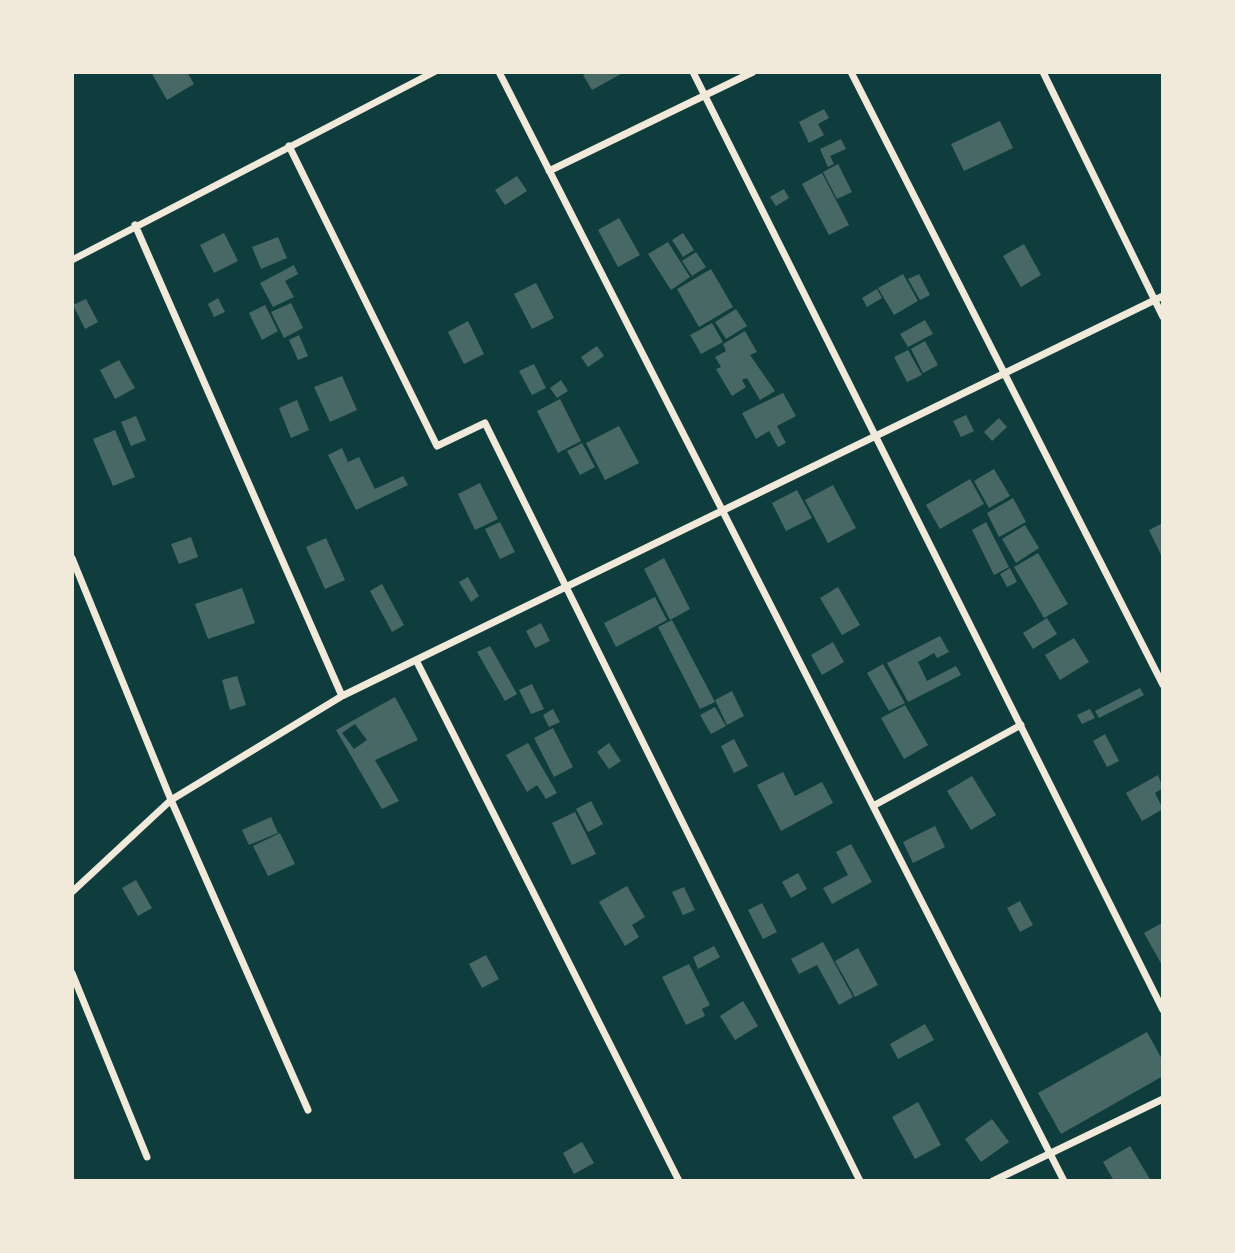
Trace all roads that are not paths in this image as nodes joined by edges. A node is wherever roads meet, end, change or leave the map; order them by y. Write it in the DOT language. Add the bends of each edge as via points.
graph roads {
  1 [pos="434,72"];
  2 [pos="499,72"];
  3 [pos="693,72"];
  4 [pos="753,72"];
  5 [pos="851,72"];
  6 [pos="1043,72"];
  7 [pos="705,95"];
  8 [pos="289,146"];
  9 [pos="549,171"];
  10 [pos="135,225"];
  11 [pos="72,260"];
  12 [pos="1163,296"];
  13 [pos="1154,300"];
  14 [pos="1163,317"];
  15 [pos="1004,373"];
  16 [pos="876,436"];
  17 [pos="723,510"];
  18 [pos="72,558"];
  19 [pos="566,587"];
  20 [pos="416,660"];
  21 [pos="1163,685"];
  22 [pos="342,695"];
  23 [pos="1021,725"];
  24 [pos="171,800"];
  25 [pos="873,806"];
  26 [pos="72,892"];
  27 [pos="72,973"];
  28 [pos="1163,1010"];
  29 [pos="1163,1099"];
  30 [pos="308,1110"];
  31 [pos="1050,1154"];
  32 [pos="147,1157"];
  33 [pos="679,1181"];
  34 [pos="860,1181"];
  35 [pos="993,1181"];
  36 [pos="1064,1181"];
  1 -- 8 [label="street"];
  2 -- 9 [label="street"];
  3 -- 7 [label="street"];
  4 -- 7 [label="street"];
  5 -- 15 [label="street"];
  6 -- 13 [label="street"];
  7 -- 9 [label="street"];
  7 -- 16 [label="street"];
  8 -- 10 [label="street"];
  8 -- 19 [label="street" via="437,446 485,423"];
  9 -- 17 [label="street"];
  10 -- 11 [label="street"];
  10 -- 22 [label="street"];
  12 -- 13 [label="street"];
  13 -- 14 [label="street"];
  13 -- 15 [label="street"];
  15 -- 16 [label="street"];
  15 -- 21 [label="street"];
  16 -- 17 [label="street"];
  16 -- 23 [label="street"];
  17 -- 19 [label="street"];
  17 -- 25 [label="street"];
  18 -- 24 [label="street"];
  19 -- 20 [label="street"];
  19 -- 34 [label="street"];
  20 -- 22 [label="street"];
  20 -- 33 [label="street"];
  22 -- 24 [label="street"];
  23 -- 25 [label="street"];
  23 -- 28 [label="street"];
  24 -- 26 [label="street"];
  24 -- 30 [label="street"];
  25 -- 31 [label="street"];
  27 -- 32 [label="street"];
  29 -- 31 [label="street"];
  31 -- 35 [label="street"];
  31 -- 36 [label="street"];
}
